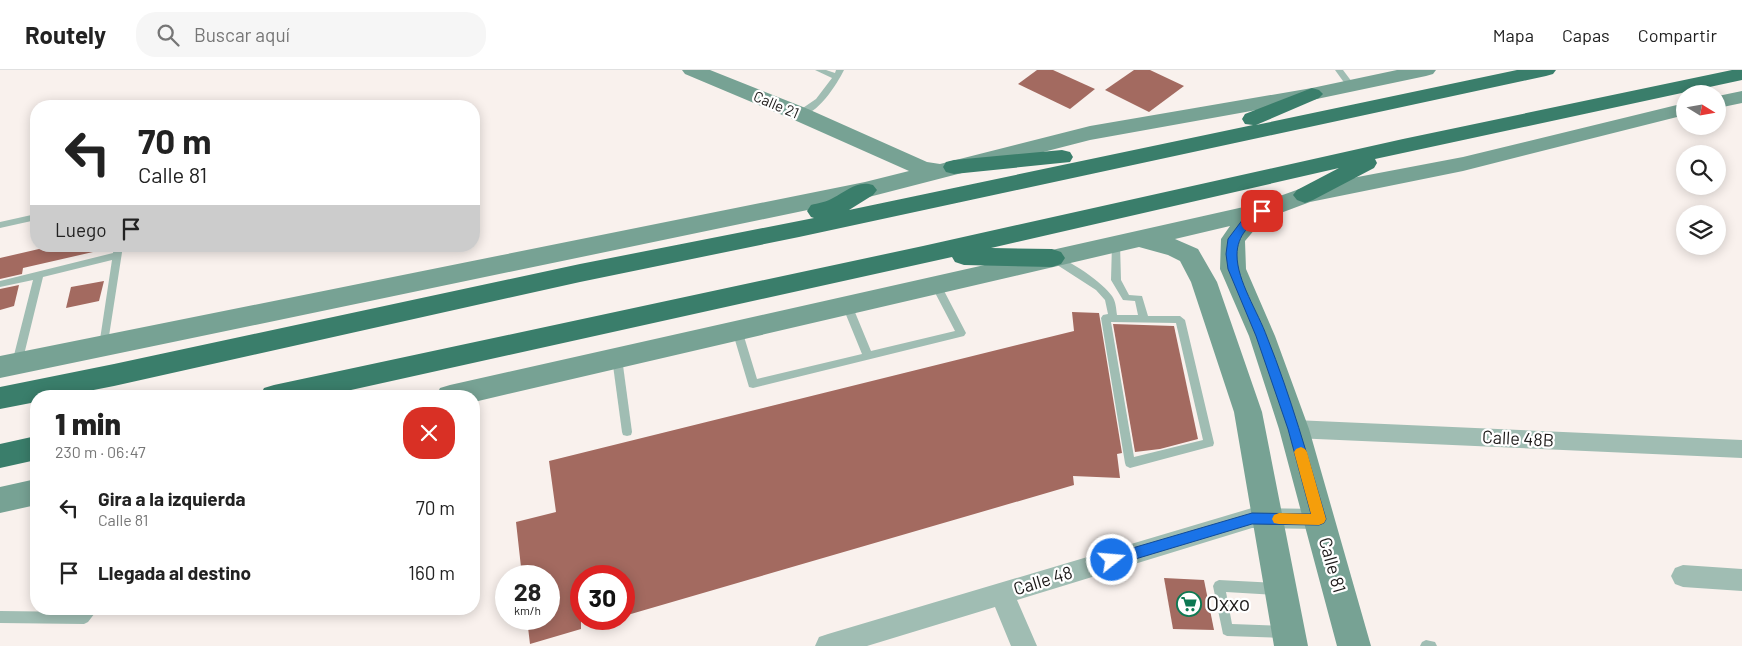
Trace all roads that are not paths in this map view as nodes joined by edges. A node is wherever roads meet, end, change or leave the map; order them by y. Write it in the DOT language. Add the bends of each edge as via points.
graph roads {
  1 [pos="692,70"];
  2 [pos="819,70"];
  3 [pos="1426,70"];
  4 [pos="1546,70"];
  5 [pos="716,74"];
  6 [pos="839,74"];
  7 [pos="1742,74"];
  8 [pos="1345,78"];
  9 [pos="1312,94"];
  10 [pos="1742,97"];
  11 [pos="1726,100"];
  12 [pos="1676,111"];
  13 [pos="800,114"];
  14 [pos="860,141"];
  15 [pos="1193,144"];
  16 [pos="1403,146"];
  17 [pos="947,169"];
  18 [pos="865,190"];
  19 [pos="1305,195"];
  20 [pos="1262,211"];
  21 [pos="30,218"];
  22 [pos="0,225"];
  23 [pos="1128,241"];
  24 [pos="726,243"];
  25 [pos="116,252"];
  26 [pos="119,252"];
  27 [pos="923,255"];
  28 [pos="1052,258"];
  29 [pos="39,274"];
  30 [pos="0,284"];
  31 [pos="936,285"];
  32 [pos="847,305"];
  33 [pos="1113,318"];
  34 [pos="1144,319"];
  35 [pos="737,330"];
  36 [pos="104,346"];
  37 [pos="868,356"];
  38 [pos="616,358"];
  39 [pos="9,365"];
  40 [pos="418,366"];
  41 [pos="114,376"];
  42 [pos="41,390"];
  43 [pos="90,390"];
  44 [pos="303,390"];
  45 [pos="381,390"];
  46 [pos="476,390"];
  47 [pos="30,392"];
  48 [pos="0,398"];
  49 [pos="1294,429"];
  50 [pos="627,432"];
  51 [pos="30,449"];
  52 [pos="1742,449"];
  53 [pos="0,456"];
  54 [pos="30,493"];
  55 [pos="0,500"];
  56 [pos="1268,518"];
  57 [pos="1319,519"];
  58 [pos="1683,576"];
  59 [pos="1742,580"];
  60 [pos="1281,589"];
  61 [pos="1002,594"];
  62 [pos="87,615"];
  63 [pos="0,617"];
  64 [pos="1290,639"];
  65 [pos="838,645"];
  66 [pos="1024,646"];
  67 [pos="1354,646"];
  68 [pos="1426,646"];
  69 [pos="1431,646"];
  1 -- 5 [label="main road, Calle 21"];
  2 -- 6 [label="lane"];
  3 -- 8 [label="main road"];
  4 -- 15 [label="highway"];
  5 -- 13 [label="main road, Calle 21"];
  6 -- 13 [label="lane" via="816,105"];
  7 -- 16 [label="highway"];
  8 -- 9 [label="main road"];
  9 -- 15 [label="highway"];
  9 -- 17 [label="main road" via="1090,133"];
  10 -- 11 [label="main road"];
  12 -- 19 [label="main road" via="1463,164"];
  13 -- 14 [label="main road, Calle 21"];
  14 -- 17 [label="main road, Calle 21" via="923,169"];
  14 -- 18 [label="main road" via="874,170 870,185"];
  15 -- 17 [label="highway"];
  15 -- 24 [label="highway"];
  16 -- 19 [label="highway"];
  16 -- 27 [label="highway"];
  17 -- 18 [label="main road"];
  18 -- 24 [label="highway" via="840,205 734,233"];
  18 -- 36 [label="main road"];
  19 -- 20 [label="main road"];
  20 -- 23 [label="main road"];
  20 -- 49 [label="main road, Calle 81" via="1247,222 1233,239 1233,269 1262,336"];
  21 -- 22 [label="lane"];
  23 -- 28 [label="main road"];
  23 -- 34 [label="lane" via="1116,280 1126,298 1139,298"];
  23 -- 56 [label="main road" via="1176,248 1189,255 1204,282 1248,412"];
  24 -- 41 [label="highway"];
  25 -- 29 [label="lane"];
  26 -- 36 [label="lane"];
  27 -- 28 [label="highway"];
  27 -- 40 [label="highway"];
  28 -- 31 [label="main road"];
  28 -- 33 [label="lane" via="1074,268 1101,291 1109,299"];
  29 -- 30 [label="lane"];
  29 -- 39 [label="lane"];
  31 -- 32 [label="main road"];
  31 -- 37 [label="lane" via="961,333"];
  32 -- 35 [label="main road"];
  32 -- 37 [label="lane"];
  33 -- 34 [label="lane"];
  33 -- 34 [label="lane" via="1106,318 1130,463 1209,443 1180,320"];
  35 -- 37 [label="lane" via="753,384"];
  35 -- 38 [label="main road"];
  36 -- 39 [label="main road"];
  38 -- 46 [label="main road"];
  38 -- 50 [label="lane"];
  40 -- 44 [label="highway"];
  40 -- 45 [label="highway"];
  41 -- 42 [label="highway"];
  41 -- 43 [label="highway"];
  47 -- 48 [label="highway"];
  49 -- 52 [label="street, Calle 48B"];
  49 -- 57 [label="main road, Calle 81"];
  51 -- 53 [label="highway"];
  54 -- 55 [label="main road"];
  56 -- 57 [label="street, Calle 48"];
  56 -- 60 [label="main road"];
  56 -- 61 [label="street, Calle 48" via="1252,518"];
  57 -- 67 [label="main road, Calle 81"];
  58 -- 59 [label="street"];
  60 -- 64 [label="main road"];
  60 -- 64 [label="lane" via="1219,586 1227,630"];
  61 -- 65 [label="street, Calle 48"];
  61 -- 66 [label="street"];
  62 -- 63 [label="lane" via="84,618"];
  68 -- 69 [label="lane"];
}
